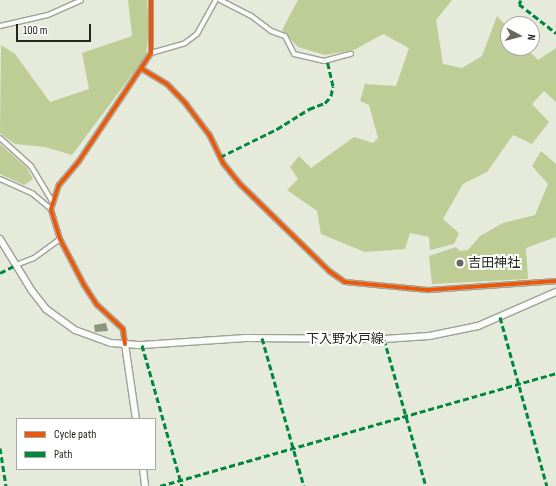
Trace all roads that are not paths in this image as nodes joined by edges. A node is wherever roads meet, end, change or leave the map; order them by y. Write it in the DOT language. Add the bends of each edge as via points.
graph roads {
  1 [pos="81,0"];
  2 [pos="151,0"];
  3 [pos="216,0"];
  4 [pos="220,0"];
  5 [pos="0,26"];
  6 [pos="151,53"];
  7 [pos="351,54"];
  8 [pos="142,69"];
  9 [pos="0,138"];
  10 [pos="0,180"];
  11 [pos="52,201"];
  12 [pos="51,209"];
  13 [pos="0,239"];
  14 [pos="60,239"];
  15 [pos="16,265"];
  16 [pos="556,281"];
  17 [pos="556,292"];
  18 [pos="125,344"];
  19 [pos="136,418"];
  20 [pos="143,470"];
  21 [pos="145,486"];
  1 -- 5 [label="street" via="48,15"];
  2 -- 6 [label="street"];
  3 -- 6 [label="street" via="197,34 185,43"];
  4 -- 7 [label="street" via="250,15 271,31 285,36 294,54 324,61"];
  6 -- 8 [label="street"];
  8 -- 11 [label="street" via="59,185"];
  8 -- 16 [label="street" via="178,94 209,134 223,163 241,185 342,280 353,284 428,290"];
  9 -- 11 [label="street" via="31,166"];
  10 -- 12 [label="street" via="33,194"];
  11 -- 12 [label="street"];
  12 -- 14 [label="street"];
  13 -- 15 [label="main road, 下入野水戸線"];
  14 -- 15 [label="street" via="34,258"];
  14 -- 18 [label="street" via="91,296 123,329"];
  15 -- 18 [label="main road, 下入野水戸線" via="40,302 62,322 94,338"];
  17 -- 18 [label="main road, 下入野水戸線" via="478,326 434,336 384,339 246,338"];
  18 -- 19 [label="main road"];
  20 -- 21 [label="main road"];
}
